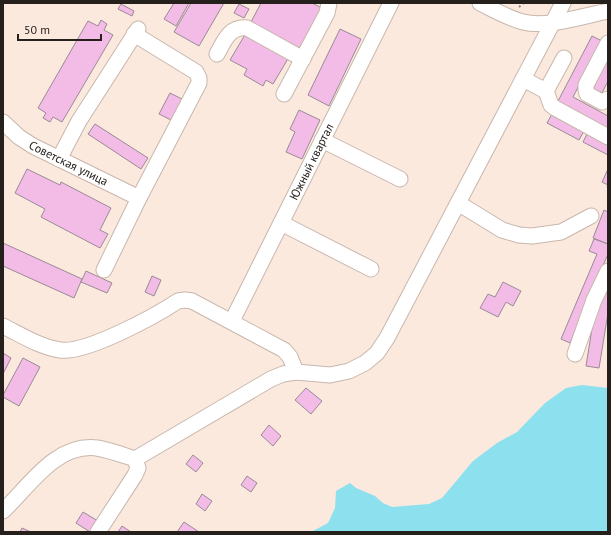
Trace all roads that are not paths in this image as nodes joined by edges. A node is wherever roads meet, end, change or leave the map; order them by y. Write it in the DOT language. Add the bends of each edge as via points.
graph roads {
  1 [pos="329,3"];
  2 [pos="391,3"];
  3 [pos="480,3"];
  4 [pos="563,3"];
  5 [pos="588,3"];
  6 [pos="608,11"];
  7 [pos="553,22"];
  8 [pos="608,43"];
  9 [pos="217,54"];
  10 [pos="564,58"];
  11 [pos="303,59"];
  12 [pos="523,79"];
  13 [pos="546,91"];
  14 [pos="284,94"];
  15 [pos="608,99"];
  16 [pos="3,122"];
  17 [pos="608,137"];
  18 [pos="322,140"];
  19 [pos="59,158"];
  20 [pos="400,179"];
  21 [pos="139,198"];
  22 [pos="458,203"];
  23 [pos="591,216"];
  24 [pos="281,223"];
  25 [pos="371,269"];
  26 [pos="104,270"];
  27 [pos="608,272"];
  28 [pos="232,321"];
  29 [pos="3,326"];
  30 [pos="575,354"];
  31 [pos="296,372"];
  32 [pos="135,459"];
  33 [pos="3,512"];
  34 [pos="98,532"];
  1 -- 11 [label="street" via="327,13"];
  2 -- 18 [label="street, Южный квартал"];
  3 -- 7 [label="street" via="523,22"];
  4 -- 7 [label="street"];
  5 -- 6 [label="street"];
  6 -- 7 [label="street"];
  7 -- 12 [label="street"];
  8 -- 15 [label="street" via="586,85 587,94 602,102"];
  9 -- 11 [label="street" via="230,32 241,27"];
  10 -- 13 [label="street"];
  11 -- 14 [label="street"];
  12 -- 13 [label="street"];
  12 -- 22 [label="street"];
  13 -- 17 [label="street" via="551,105 555,108"];
  16 -- 19 [label="street, Советская улица" via="26,141"];
  18 -- 20 [label="street"];
  18 -- 24 [label="street, Южный квартал"];
  19 -- 21 [label="street, Советская улица"];
  19 -- 21 [label="street" via="79,121 136,31 196,72 199,78 199,83"];
  21 -- 26 [label="street"];
  22 -- 23 [label="street" via="502,230 519,235 561,232"];
  22 -- 31 [label="street" via="377,353 349,371 330,375"];
  24 -- 25 [label="street"];
  24 -- 28 [label="street, Южный квартал"];
  27 -- 30 [label="street" via="594,300"];
  28 -- 29 [label="street" via="192,301 178,301 134,325 74,350 62,350 40,344"];
  28 -- 31 [label="street" via="284,350"];
  31 -- 32 [label="street" via="271,379"];
  32 -- 33 [label="street" via="96,448 62,455 51,462"];
  32 -- 34 [label="street" via="138,468 135,475"];
}
